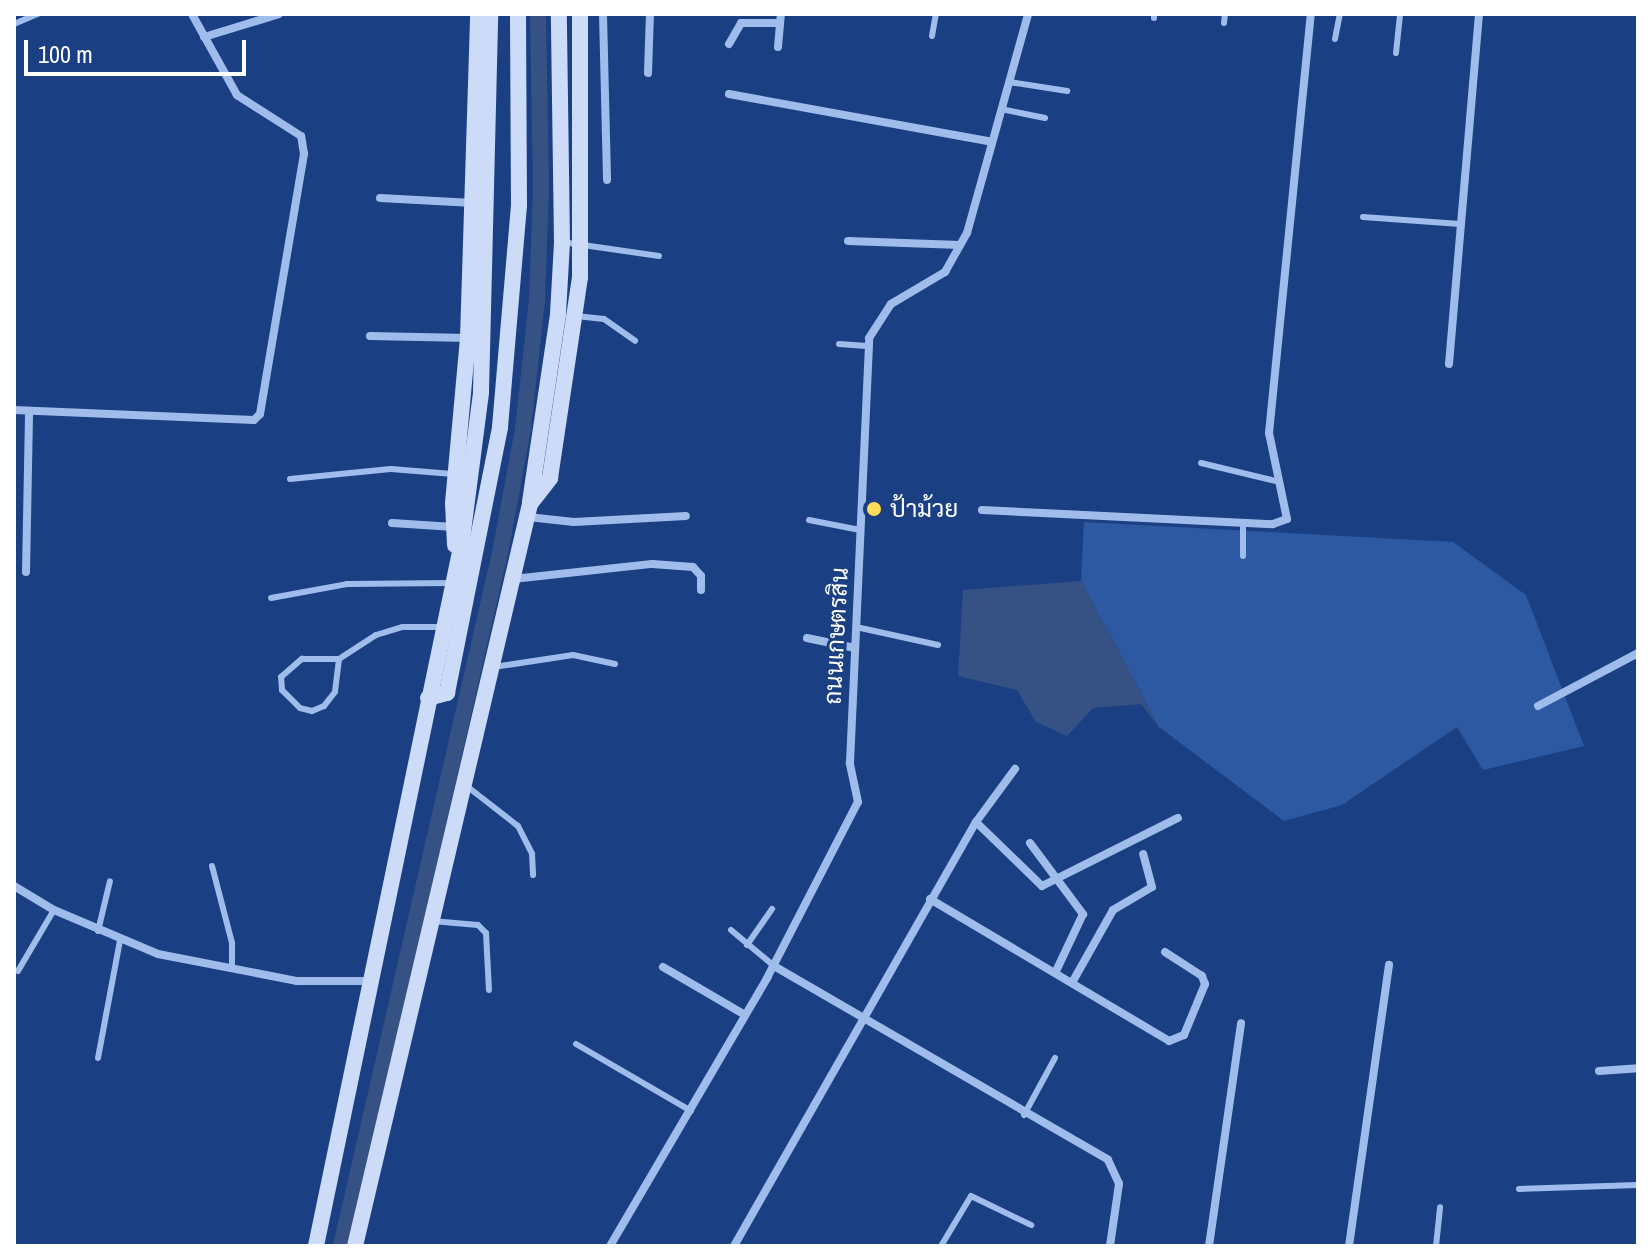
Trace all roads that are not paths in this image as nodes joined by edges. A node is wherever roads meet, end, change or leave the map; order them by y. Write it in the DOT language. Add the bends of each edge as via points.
graph roads {
  1 [pos="38,14"];
  2 [pos="192,14"];
  3 [pos="279,14"];
  4 [pos="478,14"];
  5 [pos="490,14"];
  6 [pos="518,14"];
  7 [pos="559,14"];
  8 [pos="580,14"];
  9 [pos="603,14"];
  10 [pos="650,14"];
  11 [pos="936,14"];
  12 [pos="1028,14"];
  13 [pos="1225,14"];
  14 [pos="1311,14"];
  15 [pos="1340,14"];
  16 [pos="1400,14"];
  17 [pos="1479,14"];
  18 [pos="780,19"];
  19 [pos="1224,23"];
  20 [pos="14,24"];
  21 [pos="932,36"];
  22 [pos="204,37"];
  23 [pos="1335,39"];
  24 [pos="729,44"];
  25 [pos="778,47"];
  26 [pos="1396,53"];
  27 [pos="648,73"];
  28 [pos="1009,82"];
  29 [pos="1067,91"];
  30 [pos="729,94"];
  31 [pos="1001,109"];
  32 [pos="1045,118"];
  33 [pos="992,142"];
  34 [pos="607,180"];
  35 [pos="380,198"];
  36 [pos="473,203"];
  37 [pos="1363,217"];
  38 [pos="1460,224"];
  39 [pos="848,241"];
  40 [pos="562,242"];
  41 [pos="582,244"];
  42 [pos="960,245"];
  43 [pos="659,256"];
  44 [pos="576,316"];
  45 [pos="370,336"];
  46 [pos="468,338"];
  47 [pos="511,339"];
  48 [pos="635,341"];
  49 [pos="839,344"];
  50 [pos="867,346"];
  51 [pos="1449,364"];
  52 [pos="14,410"];
  53 [pos="29,411"];
  54 [pos="1201,463"];
  55 [pos="465,476"];
  56 [pos="290,479"];
  57 [pos="1280,482"];
  58 [pos="529,510"];
  59 [pos="982,510"];
  60 [pos="686,516"];
  61 [pos="809,520"];
  62 [pos="1243,522"];
  63 [pos="392,523"];
  64 [pos="459,528"];
  65 [pos="860,530"];
  66 [pos="1243,556"];
  67 [pos="26,572"];
  68 [pos="512,579"];
  69 [pos="453,583"];
  70 [pos="701,590"];
  71 [pos="271,598"];
  72 [pos="444,627"];
  73 [pos="856,627"];
  74 [pos="807,638"];
  75 [pos="938,645"];
  76 [pos="855,648"];
  77 [pos="1637,657"];
  78 [pos="339,659"];
  79 [pos="615,664"];
  80 [pos="490,667"];
  81 [pos="428,698"];
  82 [pos="1538,706"];
  83 [pos="1015,769"];
  84 [pos="461,783"];
  85 [pos="1178,818"];
  86 [pos="976,822"];
  87 [pos="1030,843"];
  88 [pos="1143,854"];
  89 [pos="212,866"];
  90 [pos="533,875"];
  91 [pos="110,881"];
  92 [pos="1055,881"];
  93 [pos="14,886"];
  94 [pos="930,899"];
  95 [pos="772,909"];
  96 [pos="54,910"];
  97 [pos="428,920"];
  98 [pos="731,930"];
  99 [pos="98,931"];
  100 [pos="120,941"];
  101 [pos="747,945"];
  102 [pos="1165,952"];
  103 [pos="1389,965"];
  104 [pos="774,966"];
  105 [pos="663,967"];
  106 [pos="232,969"];
  107 [pos="18,971"];
  108 [pos="1056,971"];
  109 [pos="371,981"];
  110 [pos="1073,981"];
  111 [pos="489,990"];
  112 [pos="745,1015"];
  113 [pos="863,1017"];
  114 [pos="1241,1023"];
  115 [pos="576,1044"];
  116 [pos="98,1058"];
  117 [pos="1055,1058"];
  118 [pos="1638,1068"];
  119 [pos="1599,1071"];
  120 [pos="691,1111"];
  121 [pos="1024,1115"];
  122 [pos="1638,1185"];
  123 [pos="1519,1189"];
  124 [pos="1440,1207"];
  125 [pos="1031,1225"];
  126 [pos="316,1246"];
  127 [pos="355,1246"];
  128 [pos="610,1246"];
  129 [pos="734,1246"];
  130 [pos="941,1246"];
  131 [pos="1110,1246"];
  132 [pos="1209,1246"];
  133 [pos="1349,1246"];
  134 [pos="1436,1246"];
  1 -- 20 [label="lane"];
  2 -- 22 [label="street"];
  3 -- 22 [label="street"];
  4 -- 36 [label="street"];
  5 -- 55 [label="street, bridge" via="481,392"];
  6 -- 47 [label="street" via="520,188"];
  7 -- 40 [label="street"];
  8 -- 41 [label="street, bridge"];
  9 -- 34 [label="street"];
  10 -- 27 [label="street"];
  11 -- 21 [label="lane"];
  12 -- 28 [label="street, ถนนเกษตรสิน"];
  13 -- 19 [label="lane"];
  14 -- 57 [label="street" via="1269,433"];
  15 -- 23 [label="lane"];
  16 -- 26 [label="lane"];
  17 -- 38 [label="street"];
  18 -- 24 [label="street" via="741,23"];
  18 -- 25 [label="street"];
  22 -- 53 [label="street" via="237,95 291,125 303,145 260,414 254,420"];
  28 -- 29 [label="lane"];
  28 -- 31 [label="street, ถนนเกษตรสิน"];
  30 -- 33 [label="street"];
  31 -- 32 [label="lane"];
  31 -- 33 [label="street, ถนนเกษตรสิน"];
  33 -- 42 [label="street, ถนนเกษตรสิน"];
  35 -- 36 [label="street"];
  36 -- 46 [label="street"];
  37 -- 38 [label="lane"];
  38 -- 51 [label="street"];
  39 -- 42 [label="street"];
  40 -- 41 [label="lane"];
  40 -- 58 [label="street" via="558,314"];
  41 -- 43 [label="lane"];
  41 -- 44 [label="street, bridge"];
  42 -- 50 [label="street, ถนนเกษตรสิน" via="929,287 891,304 872,328"];
  44 -- 48 [label="lane" via="604,319"];
  44 -- 58 [label="street" via="550,478"];
  45 -- 46 [label="street"];
  46 -- 47 [label="street"];
  46 -- 55 [label="street"];
  47 -- 81 [label="street" via="492,478 447,693"];
  49 -- 50 [label="lane"];
  50 -- 65 [label="street, ถนนเกษตรสิน"];
  52 -- 53 [label="street"];
  53 -- 67 [label="street"];
  54 -- 57 [label="lane"];
  55 -- 56 [label="lane" via="391,469"];
  55 -- 64 [label="street"];
  57 -- 62 [label="street" via="1287,519"];
  58 -- 60 [label="street" via="574,522"];
  58 -- 68 [label="street"];
  59 -- 62 [label="street"];
  61 -- 65 [label="lane"];
  62 -- 66 [label="lane"];
  63 -- 64 [label="street"];
  64 -- 69 [label="street"];
  65 -- 73 [label="street, ถนนเกษตรสิน"];
  68 -- 70 [label="street" via="652,564 693,567 701,576"];
  68 -- 80 [label="street"];
  69 -- 71 [label="lane" via="347,584"];
  69 -- 72 [label="street"];
  72 -- 78 [label="lane" via="403,627 376,635"];
  72 -- 81 [label="street"];
  73 -- 75 [label="lane"];
  73 -- 76 [label="street, ถนนเกษตรสิน"];
  74 -- 76 [label="street"];
  76 -- 104 [label="street, ถนนเกษตรสิน" via="850,763 858,802"];
  77 -- 82 [label="street"];
  78 -- 78 [label="lane" via="302,659 289,665 281,677 282,690 300,708 324,706 335,692"];
  79 -- 80 [label="lane" via="573,655"];
  80 -- 84 [label="street"];
  81 -- 109 [label="street"];
  83 -- 86 [label="street"];
  84 -- 90 [label="lane" via="518,826 532,854"];
  84 -- 97 [label="street"];
  85 -- 92 [label="street"];
  86 -- 92 [label="street" via="1034,881 1042,886"];
  86 -- 94 [label="street"];
  87 -- 92 [label="street"];
  88 -- 110 [label="street" via="1152,887 1113,910"];
  89 -- 106 [label="lane" via="229,931"];
  91 -- 99 [label="lane"];
  92 -- 108 [label="street" via="1083,914"];
  93 -- 96 [label="street"];
  94 -- 108 [label="street"];
  94 -- 113 [label="street"];
  95 -- 101 [label="lane"];
  96 -- 99 [label="street"];
  96 -- 107 [label="lane"];
  97 -- 111 [label="lane" via="478,925 486,933"];
  97 -- 127 [label="street"];
  98 -- 101 [label="lane"];
  99 -- 100 [label="street"];
  100 -- 106 [label="street"];
  100 -- 116 [label="lane"];
  101 -- 104 [label="lane"];
  102 -- 110 [label="street" via="1205,979 1188,1027 1175,1040 1160,1039"];
  103 -- 133 [label="street"];
  104 -- 112 [label="street, ถนนเกษตรสิน"];
  104 -- 113 [label="street"];
  105 -- 112 [label="street"];
  106 -- 109 [label="street" via="322,983"];
  108 -- 110 [label="street"];
  109 -- 126 [label="street"];
  112 -- 120 [label="street, ถนนเกษตรสิน"];
  113 -- 121 [label="street"];
  113 -- 129 [label="street"];
  114 -- 132 [label="street"];
  115 -- 120 [label="lane"];
  117 -- 121 [label="lane"];
  118 -- 119 [label="street"];
  120 -- 128 [label="street, ถนนเกษตรสิน"];
  121 -- 131 [label="street" via="1116,1169 1119,1184"];
  122 -- 123 [label="lane"];
  124 -- 134 [label="lane"];
  125 -- 130 [label="lane" via="971,1196"];
}
